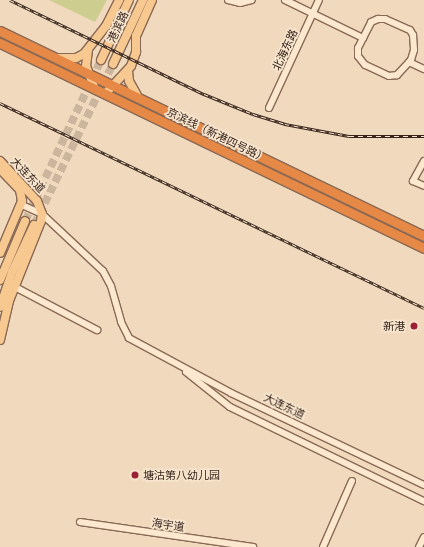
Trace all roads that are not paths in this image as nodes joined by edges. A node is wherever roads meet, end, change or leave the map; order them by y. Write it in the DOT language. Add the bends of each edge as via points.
graph roads {
  1 [pos="119,0"];
  2 [pos="129,0"];
  3 [pos="143,0"];
  4 [pos="152,0"];
  5 [pos="228,0"];
  6 [pos="252,0"];
  7 [pos="285,0"];
  8 [pos="319,0"];
  9 [pos="312,13"];
  10 [pos="0,31"];
  11 [pos="363,38"];
  12 [pos="0,43"];
  13 [pos="89,46"];
  14 [pos="57,58"];
  15 [pos="101,60"];
  16 [pos="410,61"];
  17 [pos="113,64"];
  18 [pos="424,66"];
  19 [pos="424,70"];
  20 [pos="128,71"];
  21 [pos="88,74"];
  22 [pos="114,86"];
  23 [pos="95,89"];
  24 [pos="105,94"];
  25 [pos="138,97"];
  26 [pos="269,108"];
  27 [pos="424,160"];
  28 [pos="0,162"];
  29 [pos="424,167"];
  30 [pos="0,169"];
  31 [pos="414,182"];
  32 [pos="424,186"];
  33 [pos="22,203"];
  34 [pos="42,212"];
  35 [pos="25,221"];
  36 [pos="34,225"];
  37 [pos="424,236"];
  38 [pos="424,248"];
  39 [pos="0,253"];
  40 [pos="0,280"];
  41 [pos="15,287"];
  42 [pos="0,307"];
  43 [pos="96,330"];
  44 [pos="0,340"];
  45 [pos="181,366"];
  46 [pos="352,481"];
  47 [pos="424,485"];
  48 [pos="424,501"];
  49 [pos="79,523"];
  50 [pos="424,537"];
  51 [pos="248,547"];
  52 [pos="323,547"];
  53 [pos="419,547"];
  1 -- 13 [label="main road" via="106,26"];
  2 -- 15 [label="main road"];
  3 -- 17 [label="main road, 港滨路"];
  4 -- 20 [label="main road" via="136,36 136,52"];
  5 -- 6 [label="street" via="240,3"];
  7 -- 9 [label="street"];
  8 -- 9 [label="street, 北海东路"];
  9 -- 11 [label="street"];
  9 -- 26 [label="street, 北海东路"];
  10 -- 14 [label="highway, 京滨线（新港四号路）"];
  11 -- 16 [label="street" via="358,48 358,56 365,65 389,76 397,75"];
  11 -- 16 [label="street" via="371,22 378,19 385,19 410,30 415,42"];
  12 -- 23 [label="highway, 京滨线（新港四号路）"];
  13 -- 14 [label="main road" via="81,56"];
  13 -- 21 [label="main road" via="86,61"];
  14 -- 21 [label="highway, 京滨线（新港四号路）"];
  16 -- 18 [label="street"];
  16 -- 19 [label="street"];
  20 -- 22 [label="main road"];
  20 -- 25 [label="main road" via="129,81"];
  21 -- 22 [label="highway, 京滨线（新港四号路）"];
  21 -- 23 [label="main road"];
  22 -- 24 [label="main road"];
  22 -- 25 [label="highway, 京滨线（新港四号路）"];
  23 -- 24 [label="highway, 京滨线（新港四号路）"];
  24 -- 38 [label="highway, 京滨线（新港四号路）"];
  25 -- 37 [label="highway, 京滨线（新港四号路）"];
  27 -- 31 [label="street"];
  28 -- 34 [label="main road, 大连东道" via="34,197"];
  29 -- 31 [label="street"];
  30 -- 33 [label="main road, 大连东道" via="20,190"];
  31 -- 32 [label="street"];
  33 -- 34 [label="street, 大连东道"];
  33 -- 39 [label="main road"];
  34 -- 41 [label="main road" via="41,221"];
  34 -- 45 [label="street, 大连东道" via="106,275 122,326 129,338"];
  35 -- 40 [label="main road"];
  36 -- 42 [label="main road" via="12,272"];
  41 -- 43 [label="street"];
  41 -- 44 [label="main road"];
  45 -- 47 [label="street, 大连东道"];
  45 -- 48 [label="street" via="199,384 230,407"];
  46 -- 52 [label="street"];
  49 -- 51 [label="street, 海宇道"];
  50 -- 53 [label="street"];
}
